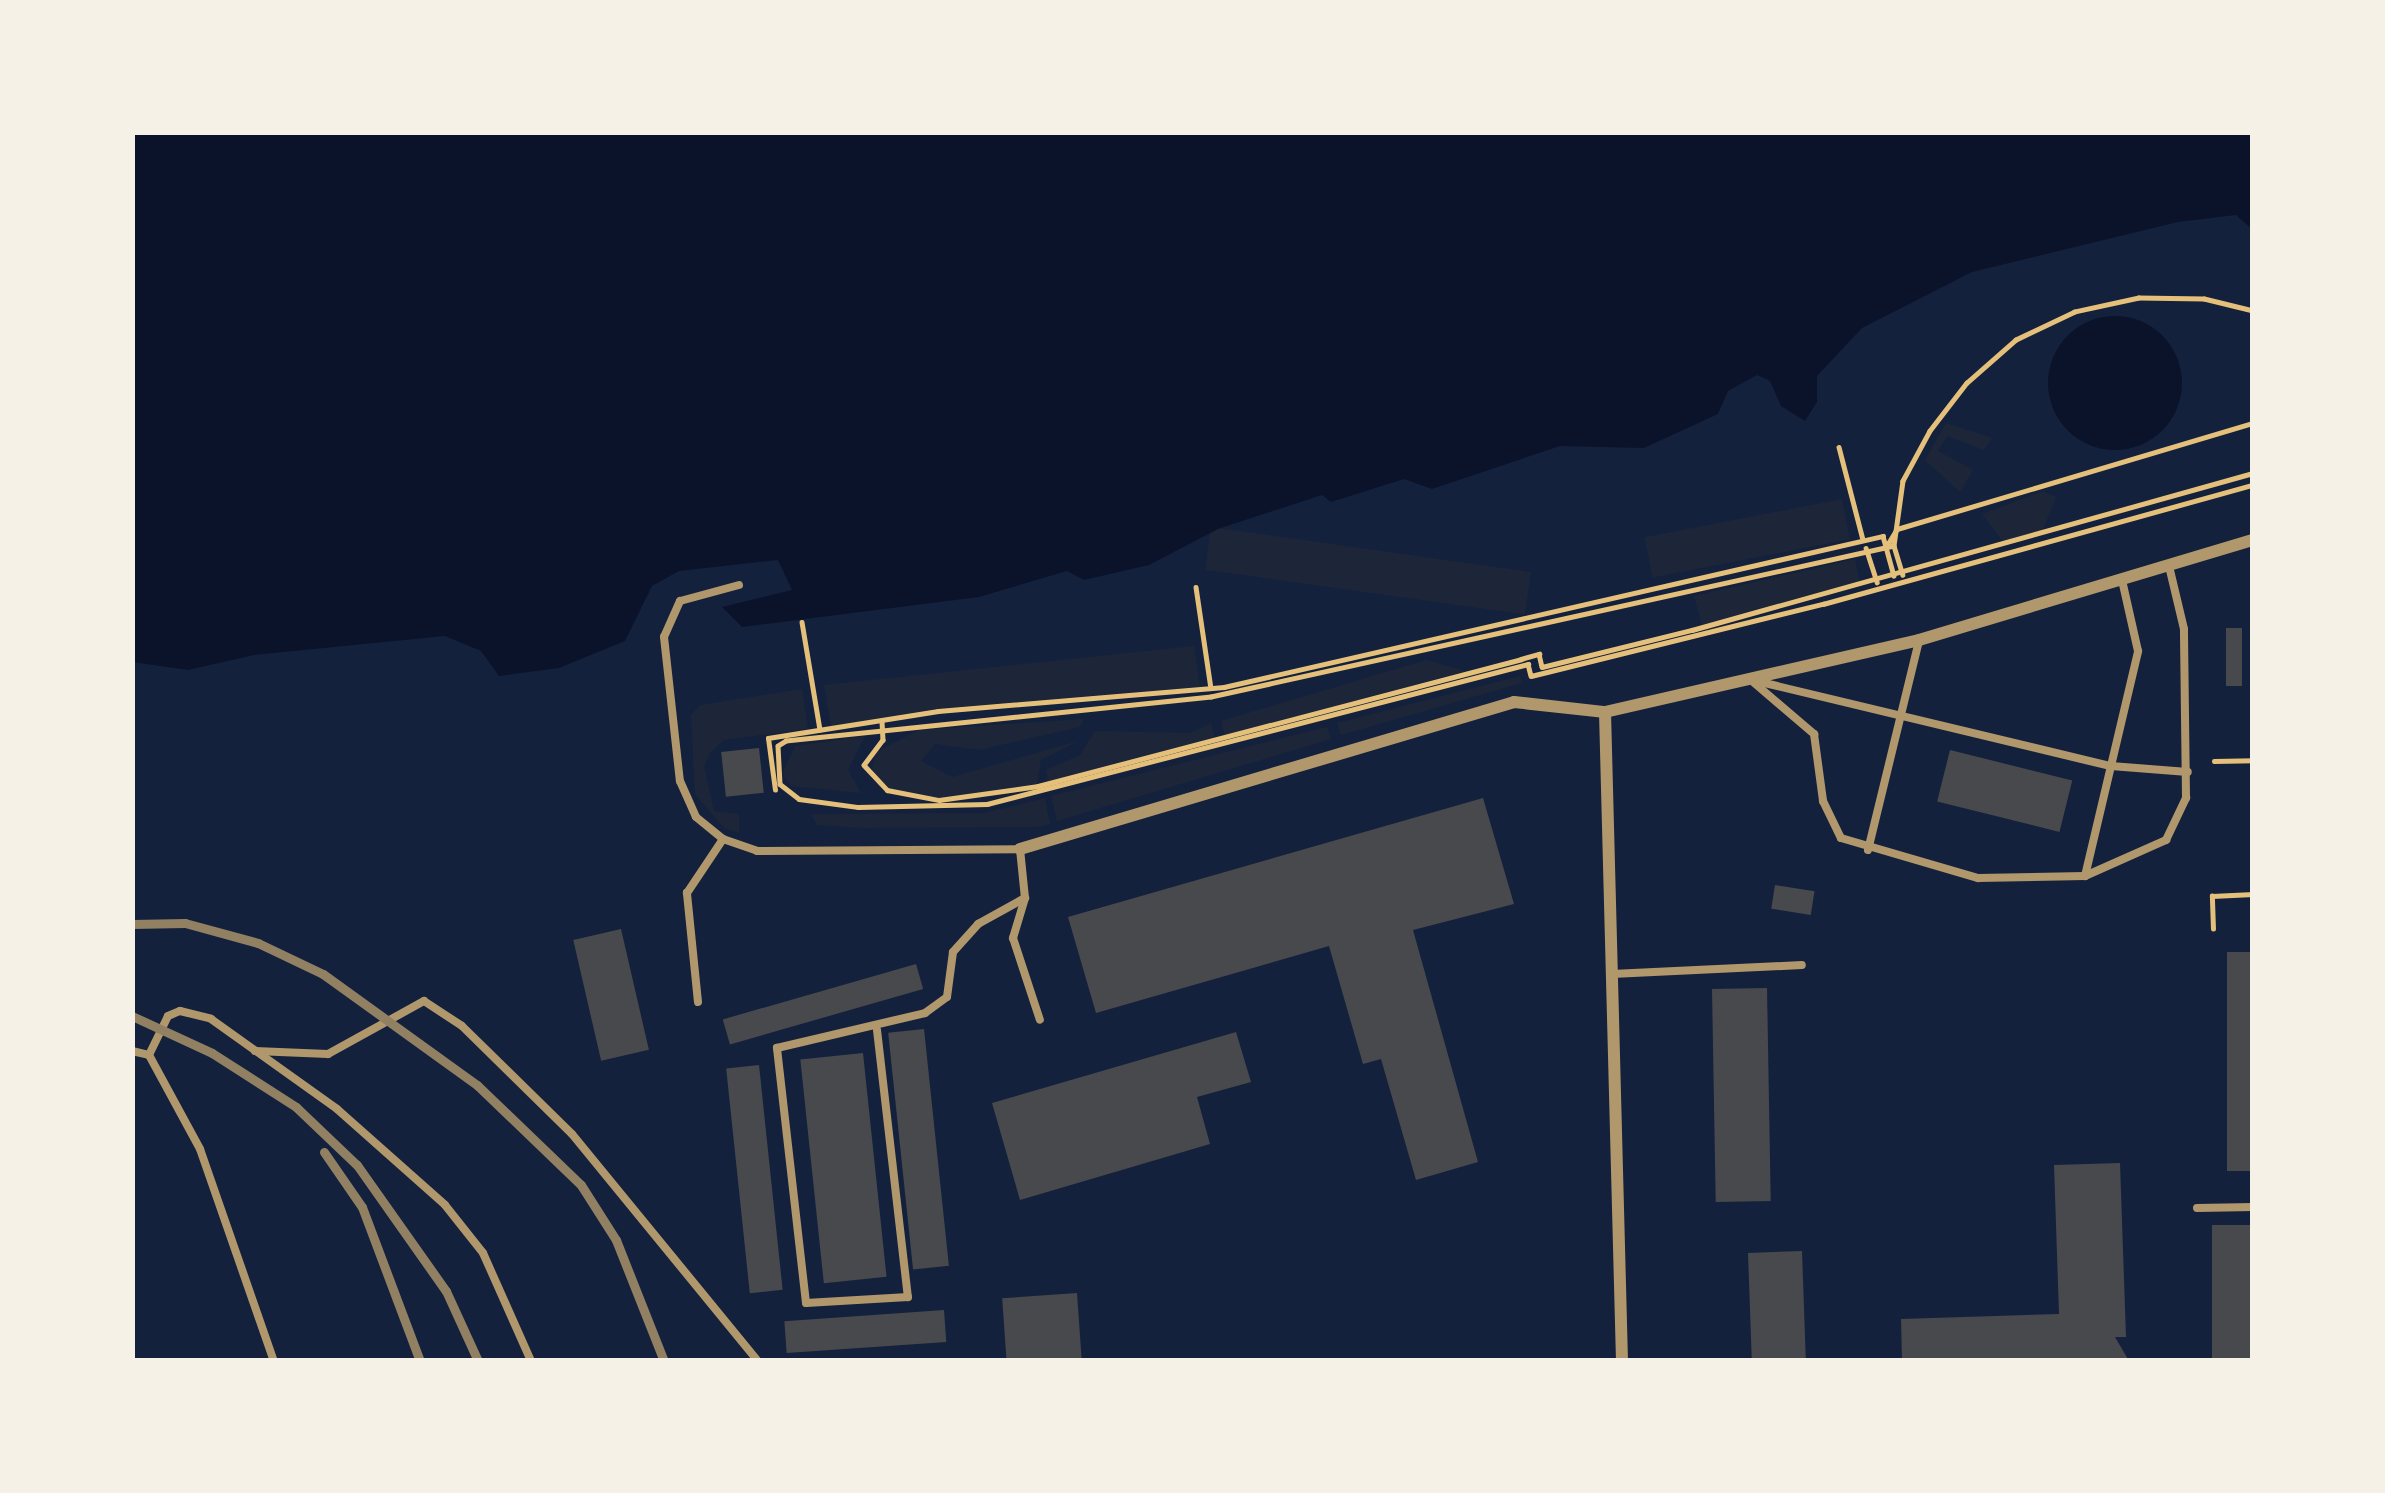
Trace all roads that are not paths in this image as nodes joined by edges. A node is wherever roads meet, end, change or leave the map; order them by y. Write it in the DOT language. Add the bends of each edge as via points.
graph roads {
  1 [pos="2253,540"];
  2 [pos="2169,566"];
  3 [pos="2122,580"];
  4 [pos="739,585"];
  5 [pos="1919,640"];
  6 [pos="1751,680"];
  7 [pos="1605,712"];
  8 [pos="1899,719"];
  9 [pos="2111,766"];
  10 [pos="2188,772"];
  11 [pos="723,839"];
  12 [pos="1020,849"];
  13 [pos="1868,850"];
  14 [pos="2084,876"];
  15 [pos="1025,898"];
  16 [pos="1802,964"];
  17 [pos="1611,974"];
  18 [pos="698,1002"];
  19 [pos="1040,1020"];
  20 [pos="877,1030"];
  21 [pos="132,1051"];
  22 [pos="255,1051"];
  23 [pos="149,1055"];
  24 [pos="2253,1207"];
  25 [pos="2197,1208"];
  26 [pos="274,1361"];
  27 [pos="531,1361"];
  28 [pos="758,1361"];
  29 [pos="1622,1361"];
  1 -- 2 [label="street"];
  2 -- 3 [label="street"];
  2 -- 10 [label="lane" via="2183,629"];
  3 -- 5 [label="street"];
  3 -- 9 [label="lane" via="2138,651"];
  4 -- 11 [label="lane" via="680,601 664,637 680,782 696,817"];
  5 -- 6 [label="street"];
  5 -- 8 [label="lane"];
  6 -- 7 [label="street"];
  6 -- 8 [label="lane"];
  6 -- 13 [label="lane" via="1814,734 1823,802 1841,838"];
  7 -- 12 [label="street" via="1514,702"];
  7 -- 17 [label="street"];
  8 -- 9 [label="lane"];
  8 -- 13 [label="lane"];
  9 -- 10 [label="lane"];
  9 -- 14 [label="lane"];
  10 -- 14 [label="lane" via="2180,821 2166,840"];
  11 -- 12 [label="lane" via="757,851"];
  11 -- 18 [label="lane" via="687,893"];
  12 -- 15 [label="lane"];
  13 -- 14 [label="lane" via="1978,878"];
  15 -- 19 [label="lane" via="1013,938"];
  15 -- 20 [label="lane" via="978,924 953,952 946,998"];
  16 -- 17 [label="lane"];
  17 -- 29 [label="street"];
  20 -- 20 [label="lane" via="777,1048 806,1303 908,1297"];
  21 -- 23 [label="lane"];
  22 -- 23 [label="lane" via="211,1019 180,1011 168,1016"];
  22 -- 27 [label="lane" via="337,1109 445,1205 483,1253"];
  22 -- 28 [label="lane" via="328,1054 424,1001 462,1026 572,1134"];
  23 -- 26 [label="lane" via="200,1149"];
  24 -- 25 [label="lane"];
}
